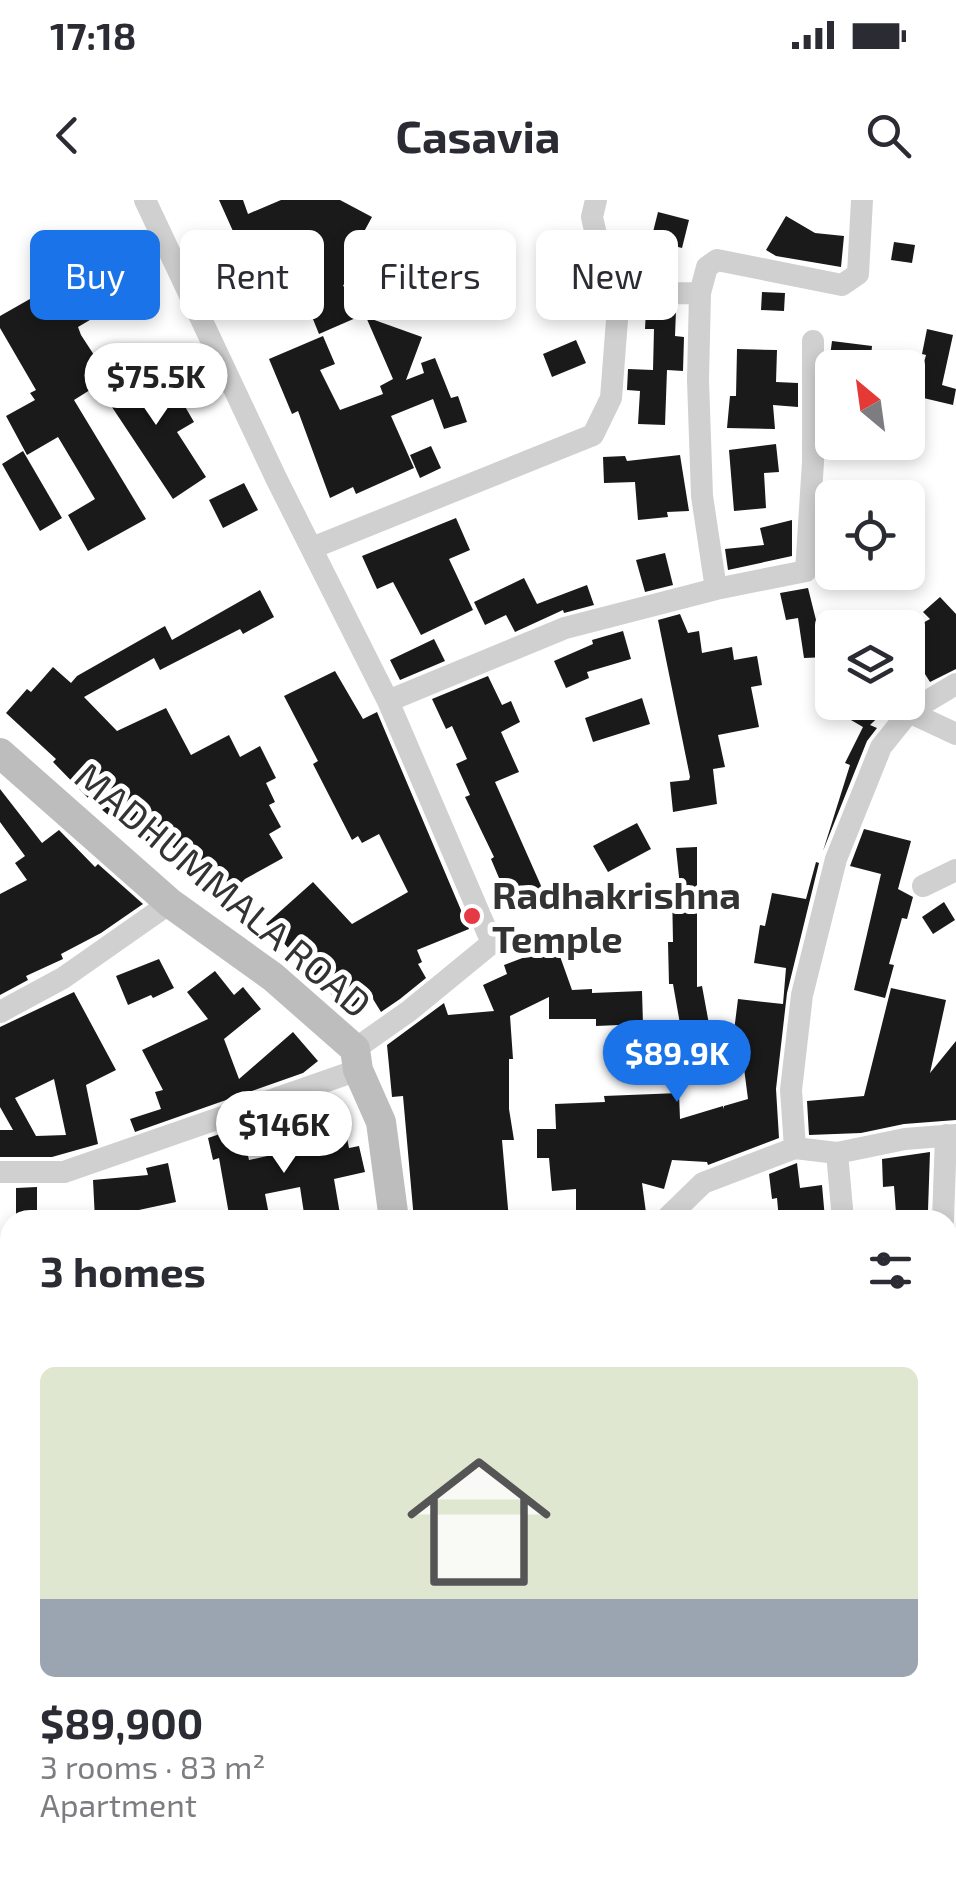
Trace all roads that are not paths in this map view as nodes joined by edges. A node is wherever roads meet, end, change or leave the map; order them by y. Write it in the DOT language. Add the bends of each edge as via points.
graph roads {
  1 [pos="596,200"];
  2 [pos="862,200"];
  3 [pos="150,201"];
  4 [pos="595,230"];
  5 [pos="678,293"];
  6 [pos="700,293"];
  7 [pos="616,320"];
  8 [pos="813,341"];
  9 [pos="312,548"];
  10 [pos="716,589"];
  11 [pos="956,684"];
  12 [pos="388,701"];
  13 [pos="925,702"];
  14 [pos="925,719"];
  15 [pos="903,720"];
  16 [pos="956,734"];
  17 [pos="0,752"];
  18 [pos="956,870"];
  19 [pos="924,886"];
  20 [pos="170,903"];
  21 [pos="0,1012"];
  22 [pos="357,1059"];
  23 [pos="951,1135"];
  24 [pos="795,1148"];
  25 [pos="837,1153"];
  26 [pos="0,1172"];
  27 [pos="393,1210"];
  28 [pos="675,1210"];
  29 [pos="842,1210"];
  30 [pos="944,1210"];
  1 -- 4 [label="street"];
  2 -- 6 [label="street" via="858,274 842,286 717,260 707,267"];
  3 -- 9 [label="street"];
  5 -- 6 [label="street"];
  6 -- 10 [label="street" via="702,496"];
  7 -- 9 [label="street" via="611,398 594,435"];
  8 -- 10 [label="street" via="806,571"];
  9 -- 12 [label="street"];
  10 -- 12 [label="street" via="565,628"];
  11 -- 13 [label="street"];
  12 -- 22 [label="street" via="492,943"];
  14 -- 16 [label="street"];
  15 -- 24 [label="street" via="881,747 836,859 802,995 790,1090"];
  17 -- 20 [label="street, MADHUMMALA ROAD"];
  18 -- 19 [label="street"];
  20 -- 21 [label="street" via="63,978"];
  20 -- 22 [label="street, MADHUMMALA ROAD" via="273,977"];
  22 -- 26 [label="street" via="64,1172"];
  22 -- 27 [label="street, MADHUMMALA ROAD" via="381,1122"];
  23 -- 25 [label="street"];
  23 -- 30 [label="street"];
  24 -- 25 [label="street"];
  24 -- 28 [label="street" via="703,1183"];
  25 -- 29 [label="street"];
}
